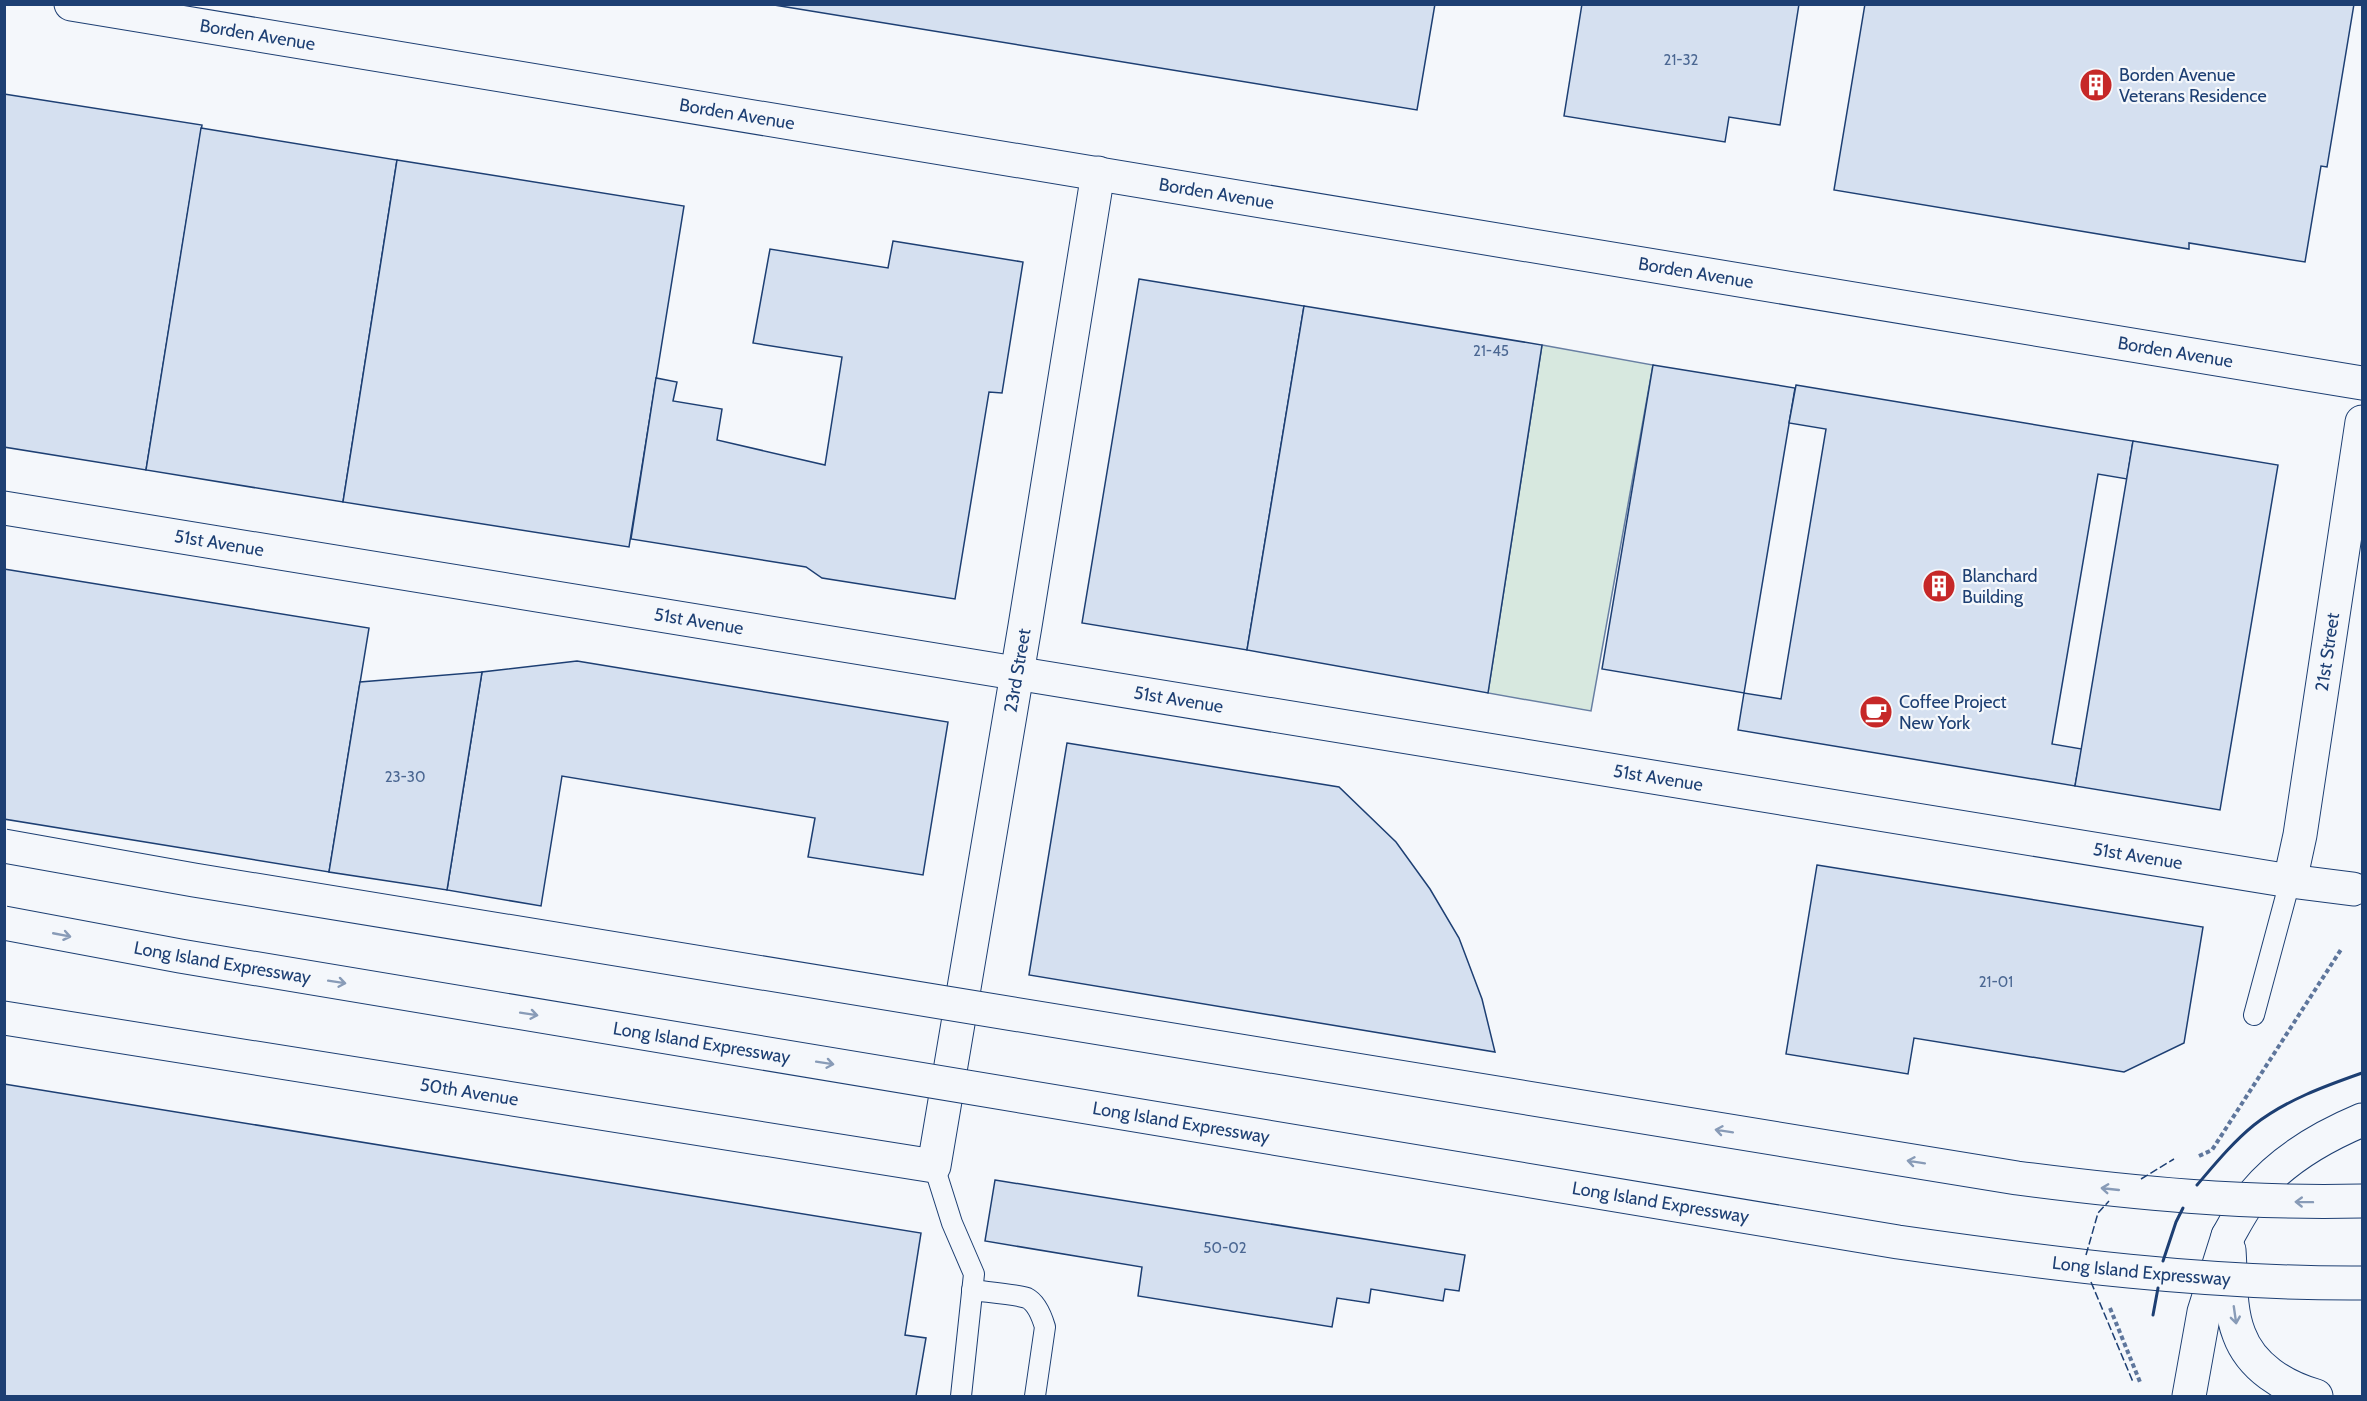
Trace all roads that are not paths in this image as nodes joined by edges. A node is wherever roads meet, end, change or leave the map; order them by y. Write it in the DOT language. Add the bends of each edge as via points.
graph roads {
  1 [pos="71,4"];
  2 [pos="1098,173"];
  3 [pos="2362,383"];
  4 [pos="2362,422"];
  5 [pos="4,508"];
  6 [pos="1016,675"];
  7 [pos="4,846"];
  8 [pos="2290,881"];
  9 [pos="2353,890"];
  10 [pos="4,923"];
  11 [pos="2254,1015"];
  12 [pos="4,1018"];
  13 [pos="2362,1120"];
  14 [pos="934,1166"];
  15 [pos="2362,1201"];
  16 [pos="2228,1236"];
  17 [pos="2362,1283"];
  18 [pos="972,1290"];
  19 [pos="961,1396"];
  20 [pos="1035,1396"];
  21 [pos="2189,1396"];
  22 [pos="2316,1396"];
  1 -- 2 [label="main road, Borden Avenue"];
  2 -- 3 [label="main road, Borden Avenue"];
  2 -- 6 [label="main road, 23rd Street"];
  4 -- 8 [label="main road, 21st Street"];
  5 -- 6 [label="main road, 51st Avenue"];
  6 -- 8 [label="main road, 51st Avenue"];
  6 -- 14 [label="main road, 23rd Street"];
  15 -- 7 [label="main road, one-way, bridge" via="2237,1200 2017,1178"];
  8 -- 9 [label="main road, 51st Avenue"];
  8 -- 11 [label="lane"];
  10 -- 17 [label="main road, Long Island Expressway, one-way, bridge" via="180,956 1898,1242 2175,1276"];
  12 -- 14 [label="main road, 50th Avenue"];
  13 -- 16 [label="main road" via="2319,1141 2275,1174 2254,1193"];
  14 -- 18 [label="lane" via="974,1274"];
  16 -- 21 [label="main road" via="2204,1312"];
  16 -- 22 [label="main road, one-way" via="2239,1335 2265,1370 2282,1383"];
  18 -- 19 [label="lane"];
  18 -- 20 [label="lane" via="1027,1298 1035,1305 1045,1327"];
}
